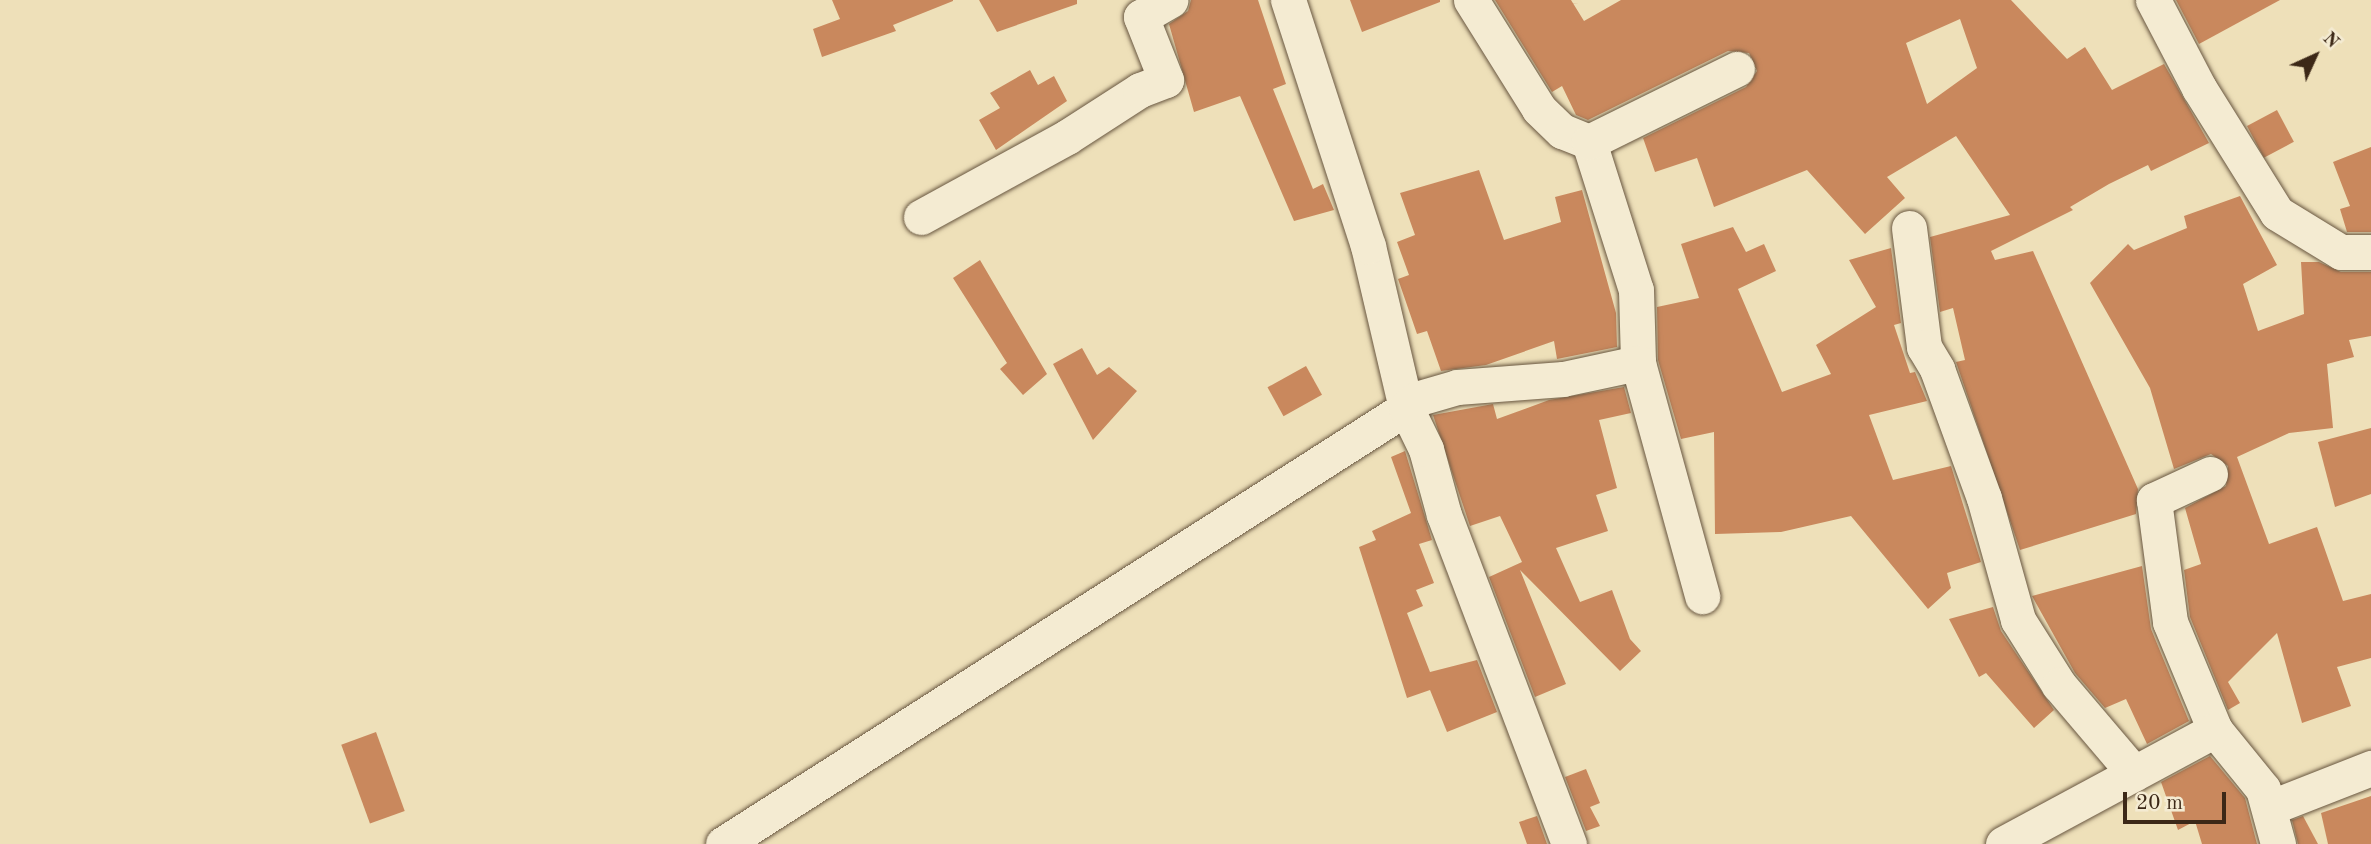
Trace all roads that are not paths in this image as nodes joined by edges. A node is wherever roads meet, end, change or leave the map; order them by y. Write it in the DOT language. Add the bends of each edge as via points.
graph roads {
  1 [pos="1288,0"];
  2 [pos="1471,0"];
  3 [pos="2153,0"];
  4 [pos="1148,6"];
  5 [pos="1737,69"];
  6 [pos="1589,142"];
  7 [pos="920,217"];
  8 [pos="1909,228"];
  9 [pos="2371,252"];
  10 [pos="1638,363"];
  11 [pos="1406,408"];
  12 [pos="2210,474"];
  13 [pos="1702,596"];
  14 [pos="2215,730"];
  15 [pos="2371,768"];
  16 [pos="2134,773"];
  17 [pos="2269,808"];
  18 [pos="723,844"];
  19 [pos="1569,844"];
  20 [pos="2004,844"];
  21 [pos="2278,844"];
  1 -- 11 [label="street" via="1368,246"];
  2 -- 6 [label="street" via="1539,108 1562,131"];
  3 -- 9 [label="street" via="2199,88 2277,213 2341,252"];
  4 -- 7 [label="street" via="1166,80 1140,90 1067,137"];
  5 -- 6 [label="street"];
  6 -- 10 [label="street" via="1636,290"];
  8 -- 16 [label="street" via="1923,347 1937,369 1984,499 2018,620 2059,685"];
  10 -- 11 [label="street" via="1563,379 1457,387 1416,399"];
  10 -- 13 [label="street"];
  11 -- 18 [label="street"];
  11 -- 19 [label="street" via="1426,449 1444,515"];
  12 -- 14 [label="street" via="2154,500 2170,622"];
  14 -- 16 [label="street"];
  14 -- 17 [label="street" via="2263,789"];
  15 -- 17 [label="street"];
  16 -- 20 [label="street"];
  17 -- 21 [label="street"];
}
